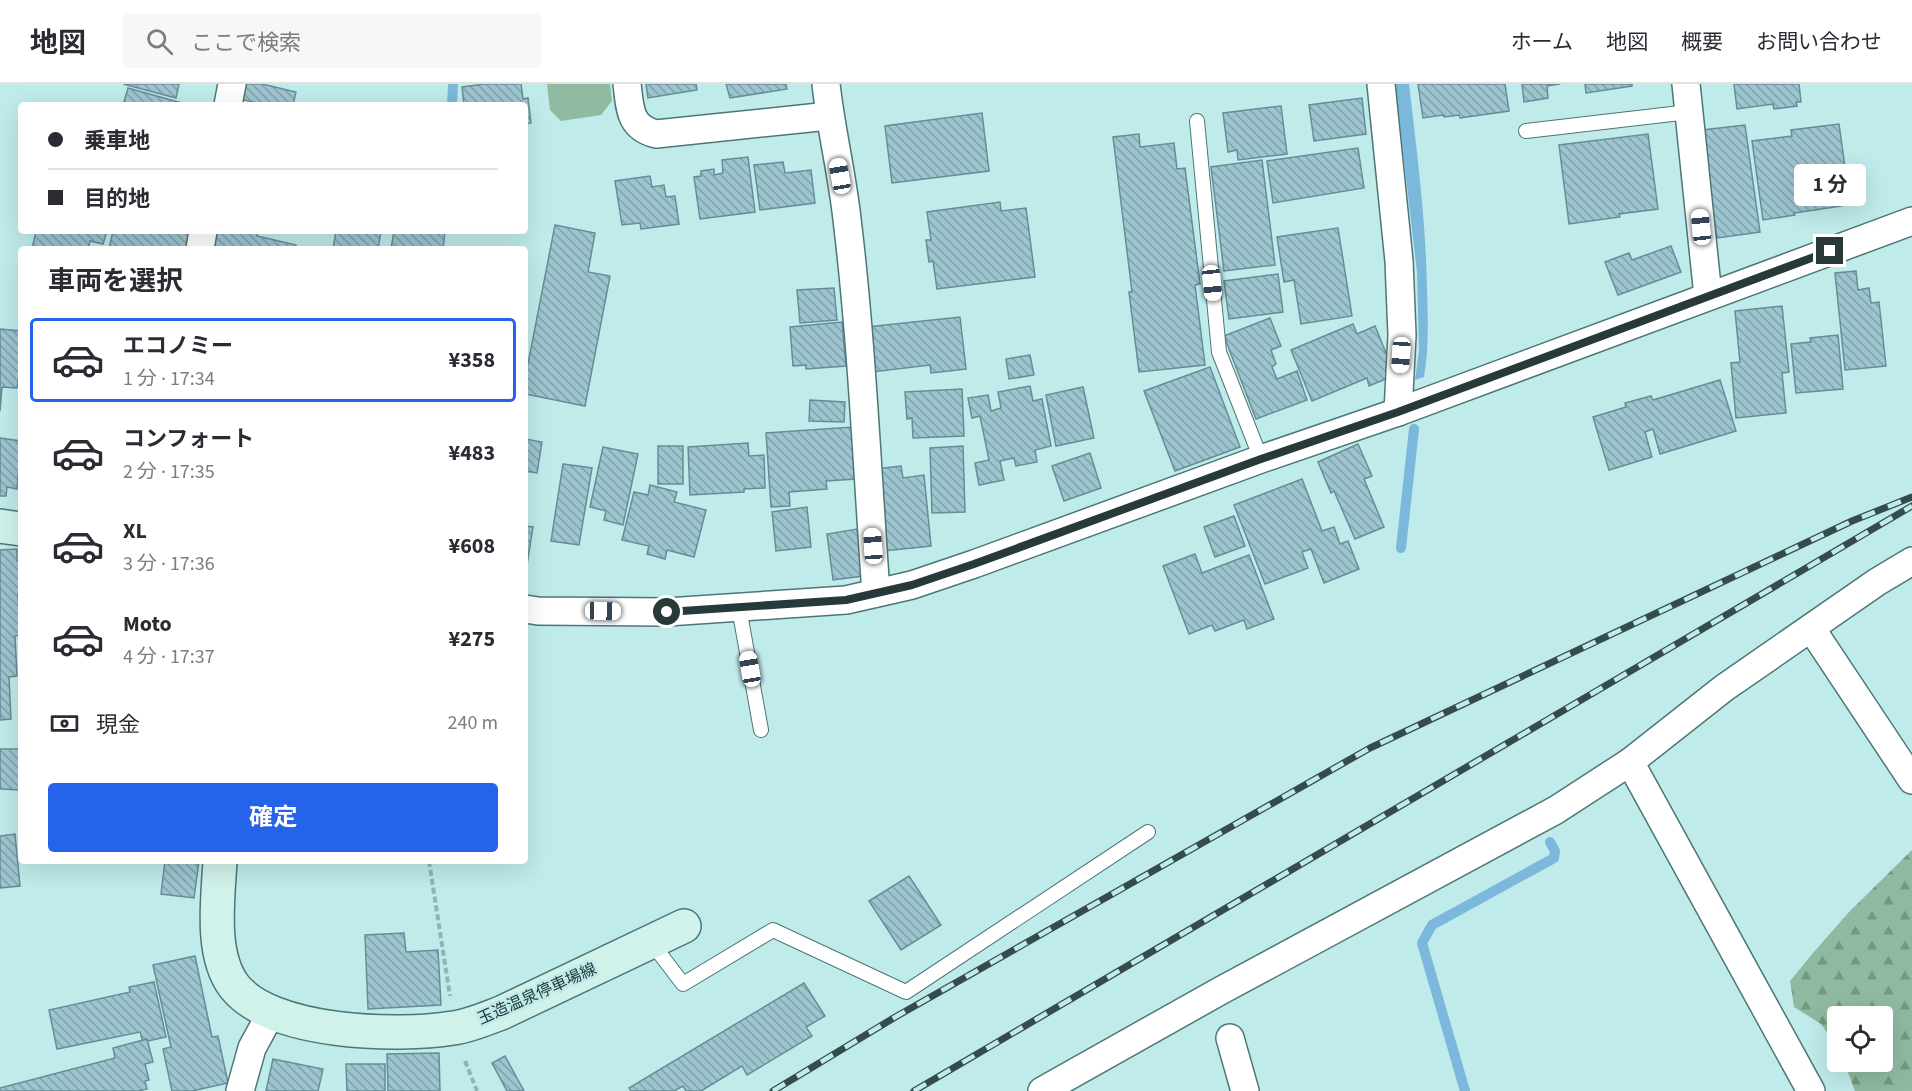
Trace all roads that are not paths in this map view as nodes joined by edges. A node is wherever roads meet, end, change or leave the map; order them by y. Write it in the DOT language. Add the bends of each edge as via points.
graph roads {
  1 [pos="232,84"];
  2 [pos="627,84"];
  3 [pos="826,84"];
  4 [pos="1381,84"];
  5 [pos="1686,84"];
  6 [pos="229,102"];
  7 [pos="1689,112"];
  8 [pos="829,116"];
  9 [pos="1197,122"];
  10 [pos="1526,131"];
  11 [pos="1912,221"];
  12 [pos="1708,296"];
  13 [pos="1398,412"];
  14 [pos="1261,459"];
  15 [pos="0,526"];
  16 [pos="18,529"];
  17 [pos="1912,561"];
  18 [pos="876,593"];
  19 [pos="739,608"];
  20 [pos="528,609"];
  21 [pos="1810,628"];
  22 [pos="761,730"];
  23 [pos="1630,762"];
  24 [pos="1912,780"];
  25 [pos="1148,832"];
  26 [pos="219,864"];
  27 [pos="684,926"];
  28 [pos="651,942"];
  29 [pos="271,1013"];
  30 [pos="1230,1038"];
  31 [pos="240,1091"];
  32 [pos="1042,1091"];
  33 [pos="1245,1091"];
  34 [pos="1811,1091"];
  1 -- 6 [label="street"];
  2 -- 8 [label="street" via="633,118 647,132 656,134"];
  3 -- 8 [label="street"];
  4 -- 13 [label="street" via="1399,272 1402,335"];
  5 -- 7 [label="street"];
  7 -- 10 [label="lane"];
  7 -- 12 [label="street"];
  8 -- 18 [label="street" via="847,217"];
  9 -- 14 [label="lane" via="1219,352"];
  11 -- 12 [label="street"];
  12 -- 13 [label="street"];
  13 -- 14 [label="street"];
  14 -- 18 [label="street" via="974,564"];
  15 -- 16 [label="main road"];
  17 -- 21 [label="street"];
  18 -- 19 [label="street" via="846,600"];
  19 -- 20 [label="street" via="667,612"];
  19 -- 22 [label="lane"];
  21 -- 23 [label="street" via="1724,688"];
  21 -- 24 [label="street"];
  23 -- 32 [label="street" via="1556,810"];
  23 -- 34 [label="street"];
  25 -- 28 [label="lane" via="906,992 773,930 683,984"];
  26 -- 29 [label="main road, 玉造温泉停車場線" via="217,922 225,967 234,986 248,1000"];
  27 -- 28 [label="main road, 玉造温泉停車場線"];
  28 -- 29 [label="main road, 玉造温泉停車場線" via="501,1013 455,1028 370,1033"];
  29 -- 31 [label="street" via="252,1048"];
  30 -- 33 [label="street"];
}
